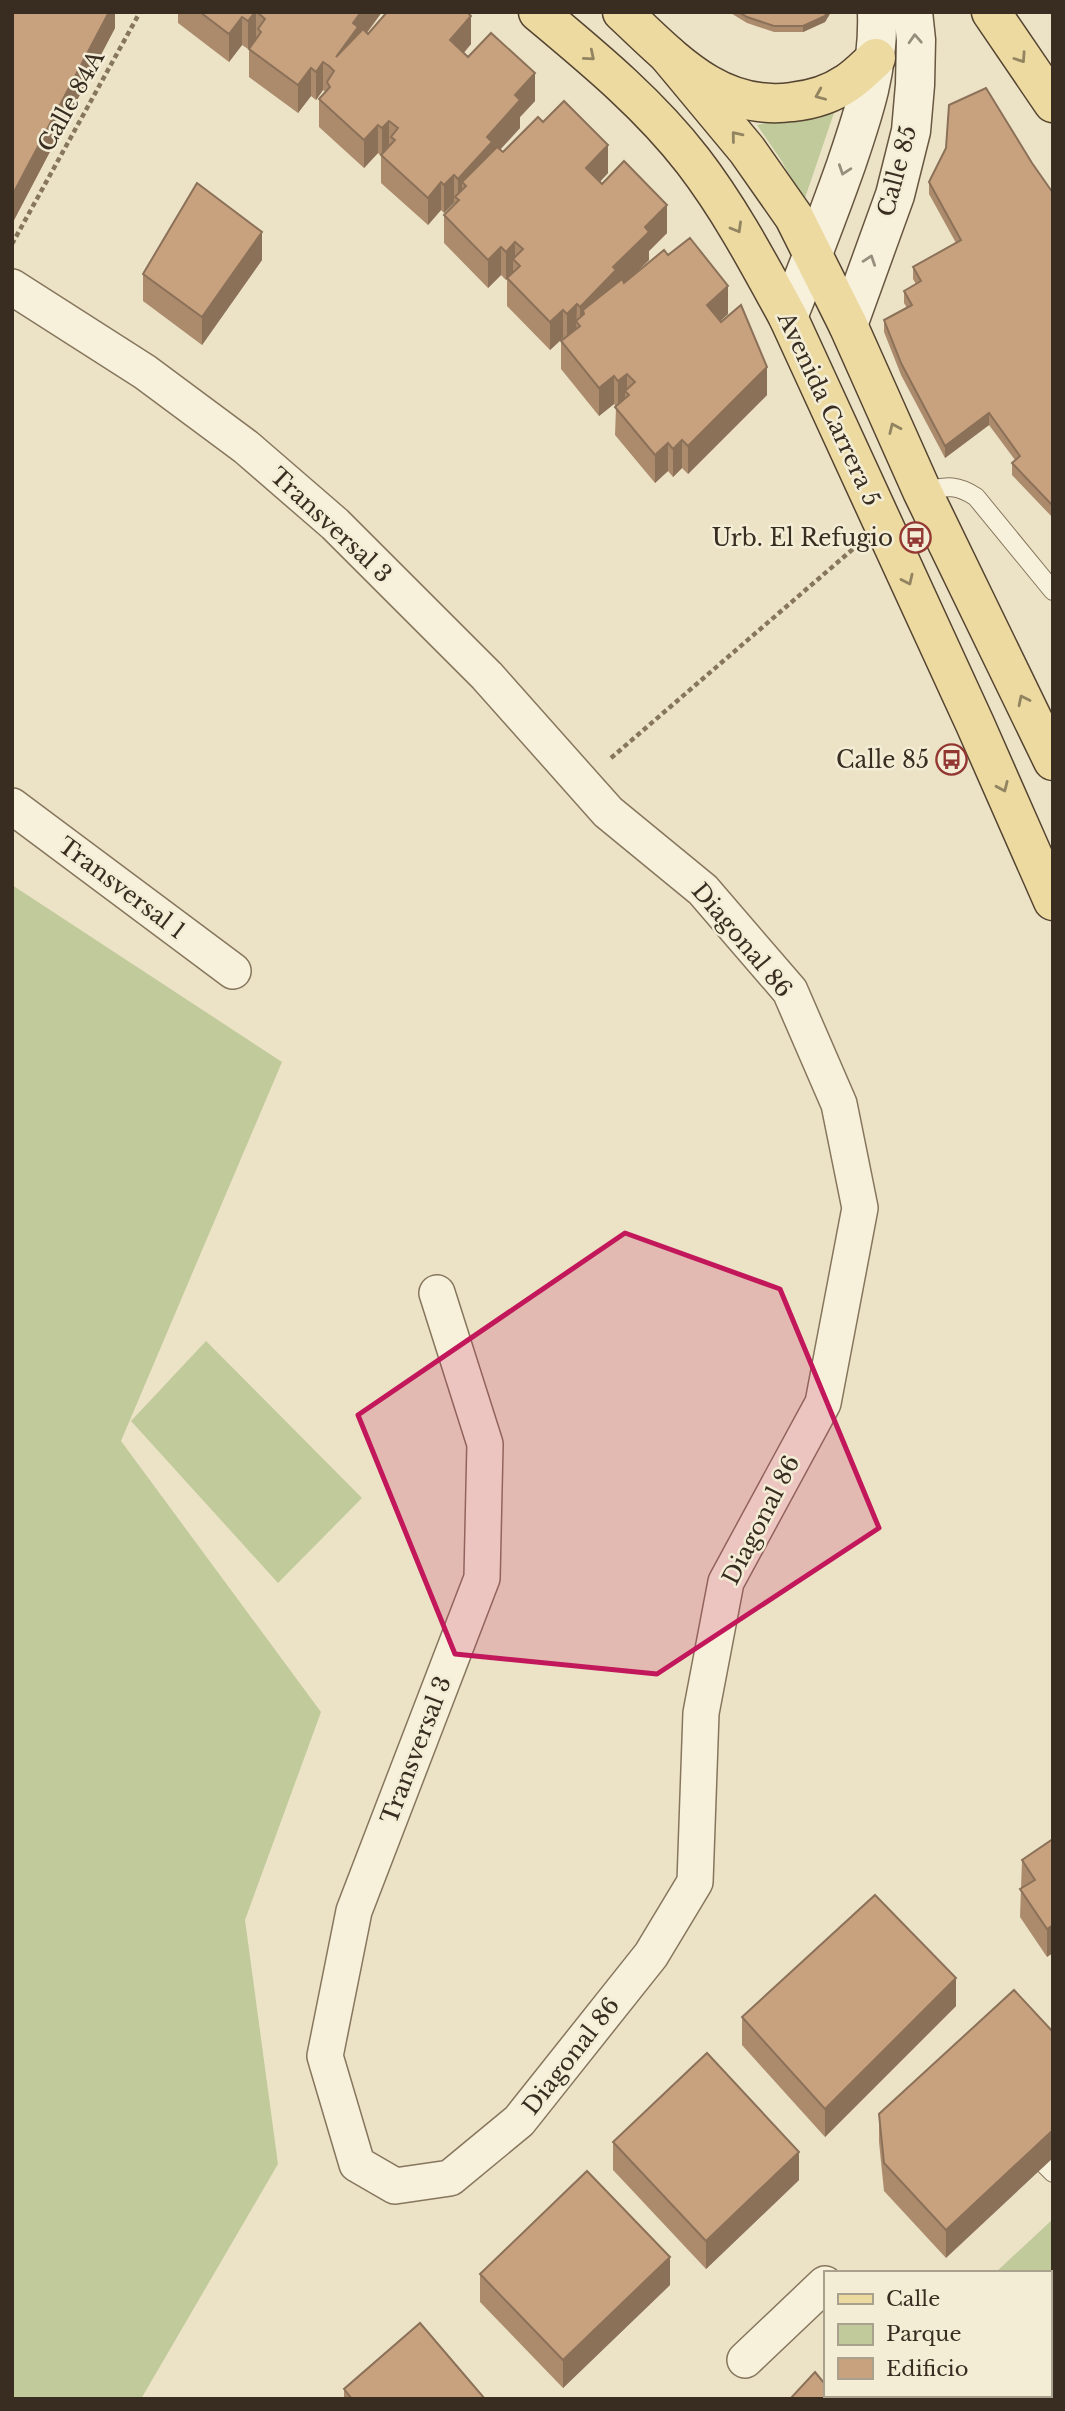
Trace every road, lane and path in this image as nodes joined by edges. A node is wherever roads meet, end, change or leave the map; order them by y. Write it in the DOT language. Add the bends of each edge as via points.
graph roads {
  1 [pos="140,12"];
  2 [pos="538,12"];
  3 [pos="622,12"];
  4 [pos="877,12"];
  5 [pos="912,12"];
  6 [pos="991,12"];
  7 [pos="668,55"];
  8 [pos="876,58"];
  9 [pos="1053,103"];
  10 [pos="12,244"];
  11 [pos="813,254"];
  12 [pos="12,286"];
  13 [pos="788,317"];
  14 [pos="848,325"];
  15 [pos="922,491"];
  16 [pos="857,546"];
  17 [pos="1053,591"];
  18 [pos="1053,761"];
  19 [pos="582,783"];
  20 [pos="12,806"];
  21 [pos="608,812"];
  22 [pos="1053,901"];
  23 [pos="233,971"];
  24 [pos="437,1293"];
  25 [pos="395,2186"];
  26 [pos="824,2285"];
  27 [pos="745,2360"];
  1 -- 10 [label="path, Calle 84A"];
  2 -- 13 [label="main road, Avenida Carrera 5, one-way" via="609,72 694,161"];
  3 -- 7 [label="main road"];
  4 -- 8 [label="main road, Calle 85"];
  14 -- 5 [label="main road, Calle 85, one-way" via="895,195 911,131 916,40"];
  6 -- 9 [label="main road, one-way"];
  8 -- 7 [label="main road, one-way" via="846,84 810,100 771,105 733,98"];
  11 -- 7 [label="main road, one-way" via="776,188"];
  8 -- 11 [label="main road, Calle 85, one-way" via="870,92"];
  11 -- 13 [label="main road, Calle 85"];
  11 -- 14 [label="main road"];
  12 -- 19 [label="street, Transversal 3" via="145,372 246,447 325,516 487,676"];
  13 -- 22 [label="main road, Avenida Carrera 5, one-way"];
  15 -- 14 [label="main road, one-way"];
  15 -- 17 [label="lane" via="948,486 963,488 976,497"];
  18 -- 15 [label="main road, one-way"];
  16 -- 19 [label="path"];
  19 -- 21 [label="street, Transversal 3"];
  20 -- 23 [label="street, Transversal 1"];
  21 -- 25 [label="street, Diagonal 86" via="703,890 790,991 839,1104 860,1208 823,1403 726,1581 701,1713 695,1882 651,1955 519,2121 450,2178"];
  24 -- 25 [label="street, Transversal 3" via="485,1444 482,1578 354,1911 326,2056 357,2164"];
  26 -- 27 [label="street"];
}
